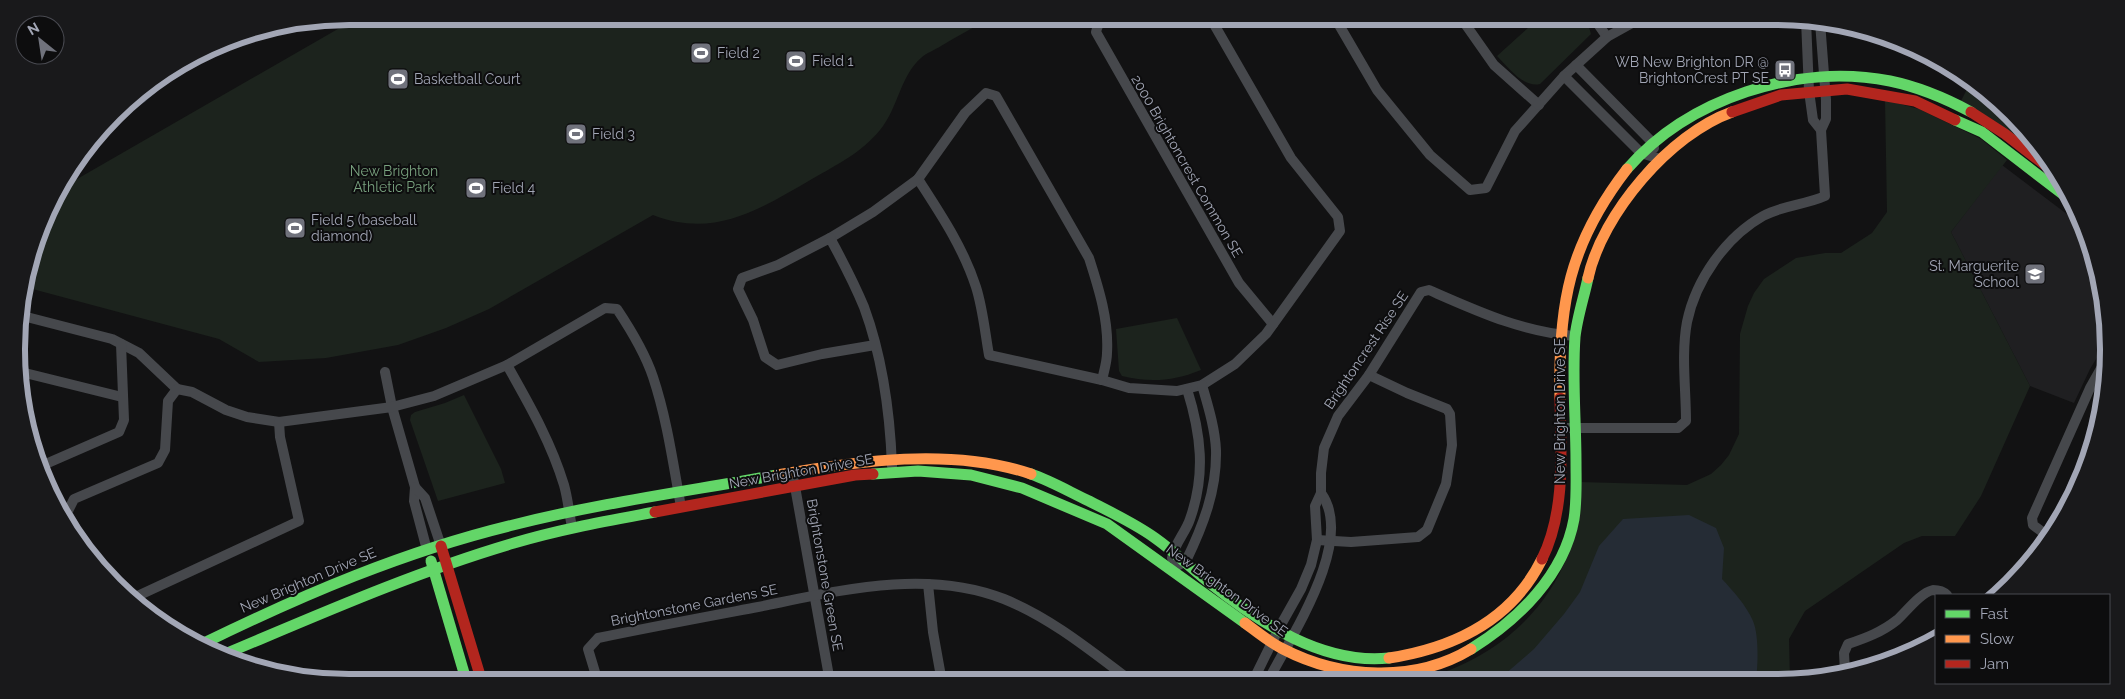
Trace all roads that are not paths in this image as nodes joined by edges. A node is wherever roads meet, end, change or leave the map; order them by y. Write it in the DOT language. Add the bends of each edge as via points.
graph roads {
  1 [pos="1098,25"];
  2 [pos="1214,25"];
  3 [pos="1339,25"];
  4 [pos="1466,25"];
  5 [pos="1599,25"];
  6 [pos="1629,25"];
  7 [pos="1806,27"];
  8 [pos="1820,28"];
  9 [pos="1607,37"];
  10 [pos="1576,65"];
  11 [pos="1564,76"];
  12 [pos="1823,76"];
  13 [pos="1809,77"];
  14 [pos="1826,89"];
  15 [pos="1809,91"];
  16 [pos="1539,105"];
  17 [pos="1821,130"];
  18 [pos="1653,143"];
  19 [pos="1641,154"];
  20 [pos="1657,158"];
  21 [pos="2039,160"];
  22 [pos="918,179"];
  23 [pos="2056,185"];
  24 [pos="830,238"];
  25 [pos="27,317"];
  26 [pos="1273,324"];
  27 [pos="1561,335"];
  28 [pos="1575,336"];
  29 [pos="121,344"];
  30 [pos="875,345"];
  31 [pos="507,366"];
  32 [pos="385,372"];
  33 [pos="26,373"];
  34 [pos="1369,374"];
  35 [pos="2099,376"];
  36 [pos="1102,380"];
  37 [pos="1202,385"];
  38 [pos="177,389"];
  39 [pos="1187,389"];
  40 [pos="122,397"];
  41 [pos="392,407"];
  42 [pos="279,422"];
  43 [pos="1561,428"];
  44 [pos="1576,428"];
  45 [pos="892,459"];
  46 [pos="46,464"];
  47 [pos="793,472"];
  48 [pos="893,472"];
  49 [pos="416,487"];
  50 [pos="796,487"];
  51 [pos="678,492"];
  52 [pos="1321,493"];
  53 [pos="681,506"];
  54 [pos="68,512"];
  55 [pos="569,512"];
  56 [pos="572,527"];
  57 [pos="2043,533"];
  58 [pos="1317,540"];
  59 [pos="1331,542"];
  60 [pos="442,546"];
  61 [pos="427,550"];
  62 [pos="1173,552"];
  63 [pos="1186,561"];
  64 [pos="447,565"];
  65 [pos="1171,568"];
  66 [pos="433,570"];
  67 [pos="928,584"];
  68 [pos="1946,594"];
  69 [pos="139,595"];
  70 [pos="815,596"];
  71 [pos="1278,630"];
  72 [pos="1291,637"];
  73 [pos="207,642"];
  74 [pos="1272,643"];
  75 [pos="1284,650"];
  76 [pos="231,651"];
  77 [pos="1845,667"];
  78 [pos="465,674"];
  79 [pos="480,674"];
  80 [pos="596,674"];
  81 [pos="829,674"];
  82 [pos="941,674"];
  83 [pos="1122,674"];
  84 [pos="1256,674"];
  85 [pos="1272,674"];
  1 -- 26 [label="street, 2000 Brightoncrest Common SE" via="1096,32 1239,284"];
  2 -- 26 [label="street" via="1291,158 1338,217 1340,232"];
  3 -- 16 [label="street" via="1377,90 1430,155 1470,190 1486,188 1516,131"];
  4 -- 16 [label="street" via="1494,65"];
  5 -- 9 [label="street"];
  6 -- 9 [label="street"];
  7 -- 13 [label="street"];
  8 -- 12 [label="street"];
  9 -- 10 [label="street"];
  10 -- 11 [label="street"];
  10 -- 18 [label="street"];
  11 -- 16 [label="street"];
  11 -- 19 [label="street"];
  12 -- 13 [label="street, New Brighton Drive SE"];
  12 -- 14 [label="street"];
  12 -- 21 [label="street, New Brighton Drive SE" via="1881,79 1949,99 1985,120"];
  13 -- 15 [label="street"];
  13 -- 18 [label="street, New Brighton Drive SE" via="1730,98 1700,112"];
  14 -- 15 [label="street, New Brighton Drive SE"];
  14 -- 17 [label="street" via="1826,120"];
  14 -- 23 [label="street, New Brighton Drive SE" via="1880,93 1942,111 1982,132"];
  15 -- 17 [label="street" via="1813,120"];
  15 -- 20 [label="street, New Brighton Drive SE" via="1733,110"];
  17 -- 44 [label="street" via="1825,196 1764,216 1742,230 1707,272 1688,322 1686,421 1678,428"];
  18 -- 19 [label="street, New Brighton Drive SE"];
  18 -- 20 [label="street"];
  19 -- 20 [label="street"];
  19 -- 27 [label="street, New Brighton Drive SE" via="1611,192 1588,232 1570,279"];
  20 -- 28 [label="street, New Brighton Drive SE" via="1627,194 1600,238 1583,284"];
  22 -- 24 [label="street"];
  22 -- 36 [label="street" via="950,228 966,262 976,288 989,355"];
  22 -- 36 [label="street" via="965,113 986,93 996,96 1089,258 1106,322 1107,354"];
  24 -- 30 [label="street" via="864,308"];
  24 -- 30 [label="street" via="778,265 742,278 738,289 753,320 764,357 777,365"];
  25 -- 29 [label="street"];
  26 -- 37 [label="street" via="1235,364"];
  27 -- 28 [label="street, Brightoncrest Rise SE"];
  27 -- 34 [label="street, Brightoncrest Rise SE" via="1510,324 1429,290 1421,292"];
  27 -- 43 [label="street, New Brighton Drive SE"];
  28 -- 44 [label="street, New Brighton Drive SE"];
  29 -- 38 [label="street" via="139,354"];
  29 -- 40 [label="street"];
  30 -- 45 [label="street"];
  31 -- 41 [label="street" via="434,396"];
  31 -- 51 [label="street" via="605,308 617,309 653,376"];
  31 -- 55 [label="street" via="533,410 552,453"];
  32 -- 41 [label="street"];
  33 -- 40 [label="street"];
  34 -- 52 [label="street, Brightoncrest Rise SE" via="1338,416 1324,448"];
  34 -- 59 [label="street" via="1447,409 1452,445 1446,484 1427,530 1418,537"];
  35 -- 57 [label="street" via="2090,388 2032,518 2033,525"];
  36 -- 39 [label="street" via="1129,388"];
  37 -- 39 [label="street"];
  37 -- 63 [label="street" via="1216,450 1213,485 1207,515"];
  38 -- 42 [label="street" via="192,392 226,410"];
  38 -- 54 [label="street" via="168,401 165,450 158,463 74,499"];
  39 -- 62 [label="street" via="1197,422 1200,449 1198,488 1188,527"];
  40 -- 46 [label="street" via="124,420 119,432"];
  41 -- 42 [label="street"];
  41 -- 49 [label="street"];
  42 -- 69 [label="street" via="299,521"];
  43 -- 44 [label="street"];
  43 -- 72 [label="street, New Brighton Drive SE" via="1556,515 1548,546 1536,573 1487,623 1458,641 1404,658 1346,657 1314,649"];
  44 -- 75 [label="street, New Brighton Drive SE" via="1572,526 1560,561 1520,614 1500,631 1427,668 1396,672 1343,670"];
  45 -- 47 [label="street, New Brighton Drive SE"];
  45 -- 48 [label="street"];
  45 -- 62 [label="street, New Brighton Drive SE" via="966,462 1031,474 1130,522"];
  47 -- 50 [label="street, Brightonstone Green SE"];
  47 -- 51 [label="street, New Brighton Drive SE"];
  48 -- 50 [label="street, New Brighton Drive SE" via="855,475"];
  48 -- 65 [label="street, New Brighton Drive SE" via="972,475 1022,488 1107,524"];
  49 -- 60 [label="street" via="425,498"];
  49 -- 61 [label="street" via="414,501"];
  50 -- 53 [label="street, New Brighton Drive SE"];
  50 -- 70 [label="street, Brightonstone Green SE"];
  51 -- 53 [label="street"];
  51 -- 55 [label="street, New Brighton Drive SE"];
  52 -- 58 [label="street, Brightoncrest Rise SE" via="1315,506"];
  52 -- 59 [label="street, Brightoncrest Rise SE" via="1329,503"];
  53 -- 56 [label="street, New Brighton Drive SE"];
  55 -- 56 [label="street"];
  55 -- 60 [label="street, New Brighton Drive SE"];
  56 -- 64 [label="street, New Brighton Drive SE"];
  58 -- 59 [label="street"];
  58 -- 71 [label="street, Brightoncrest Rise SE" via="1301,589"];
  59 -- 72 [label="street, Brightoncrest Rise SE" via="1315,593"];
  60 -- 61 [label="street, New Brighton Drive SE"];
  60 -- 64 [label="street"];
  61 -- 66 [label="street"];
  61 -- 73 [label="street, New Brighton Drive SE" via="308,595"];
  62 -- 63 [label="street, New Brighton Drive SE"];
  62 -- 65 [label="street"];
  63 -- 65 [label="street"];
  63 -- 71 [label="street, New Brighton Drive SE" via="1211,584"];
  64 -- 66 [label="street, New Brighton Drive SE"];
  64 -- 79 [label="street"];
  65 -- 74 [label="street, New Brighton Drive SE"];
  66 -- 76 [label="street, New Brighton Drive SE" via="340,604"];
  66 -- 78 [label="street"];
  67 -- 70 [label="street" via="862,587"];
  67 -- 82 [label="street"];
  67 -- 83 [label="street" via="959,587 1003,599 1038,616"];
  68 -- 77 [label="street" via="1934,590 1925,594 1877,633 1848,644 1844,653"];
  70 -- 80 [label="street, Brightonstone Gardens SE" via="598,638 588,649"];
  70 -- 81 [label="street, Brightonstone Green SE"];
  71 -- 72 [label="street, New Brighton Drive SE"];
  71 -- 74 [label="street, Brightoncrest Rise SE"];
  72 -- 75 [label="street, Brightoncrest Rise SE"];
  74 -- 75 [label="street, New Brighton Drive SE"];
  74 -- 84 [label="street, Brightoncrest Rise SE"];
  75 -- 85 [label="street, Brightoncrest Rise SE"];
}
